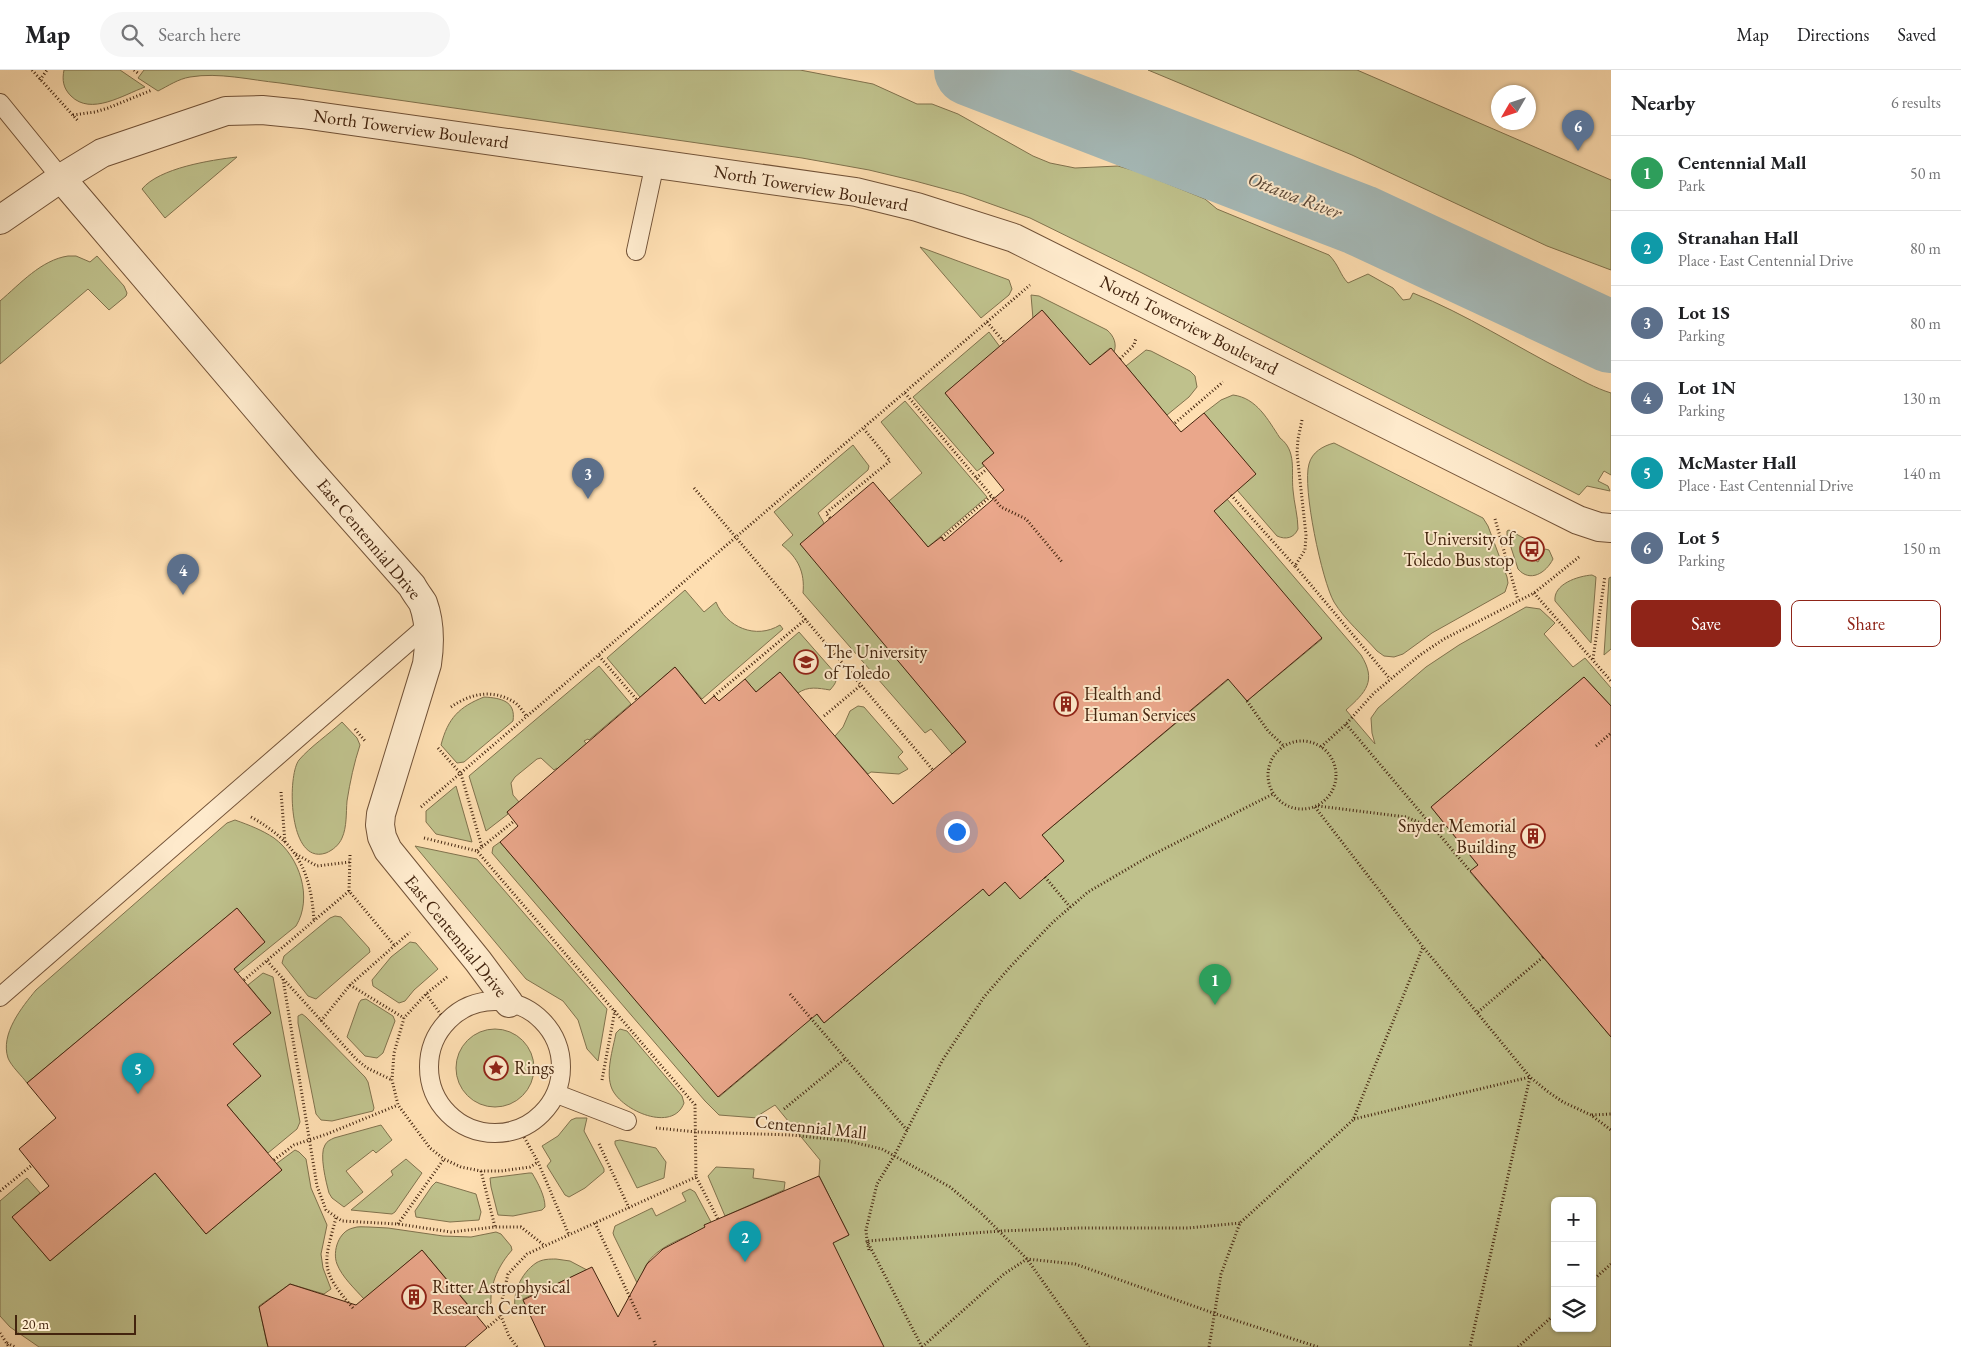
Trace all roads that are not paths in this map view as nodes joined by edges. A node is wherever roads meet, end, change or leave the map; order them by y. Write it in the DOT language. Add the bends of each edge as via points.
graph roads {
  1 [pos="0,103"];
  2 [pos="655,163"];
  3 [pos="61,178"];
  4 [pos="0,220"];
  5 [pos="636,251"];
  6 [pos="1611,528"];
  7 [pos="428,625"];
  8 [pos="0,996"];
  9 [pos="509,1003"];
  10 [pos="557,1094"];
  11 [pos="627,1121"];
  1 -- 3 [label="lane"];
  2 -- 3 [label="street, North Towerview Boulevard" via="262,110 226,111 102,153"];
  2 -- 5 [label="lane"];
  2 -- 6 [label="street, North Towerview Boulevard" via="856,192 917,207 1014,238 1578,520"];
  3 -- 4 [label="street, North Towerview Boulevard"];
  3 -- 7 [label="street, East Centennial Drive" via="412,586 423,603"];
  7 -- 8 [label="lane"];
  7 -- 9 [label="street, East Centennial Drive" via="429,648 424,677 381,814 382,837 402,868"];
  9 -- 10 [label="lane" via="527,1009 543,1021 554,1037 561,1075"];
  9 -- 10 [label="lane" via="486,1002 464,1009 446,1023 434,1042 429,1064 432,1087 443,1108 460,1123 480,1132 504,1133 525,1127 544,1113"];
  10 -- 11 [label="lane"];
}
